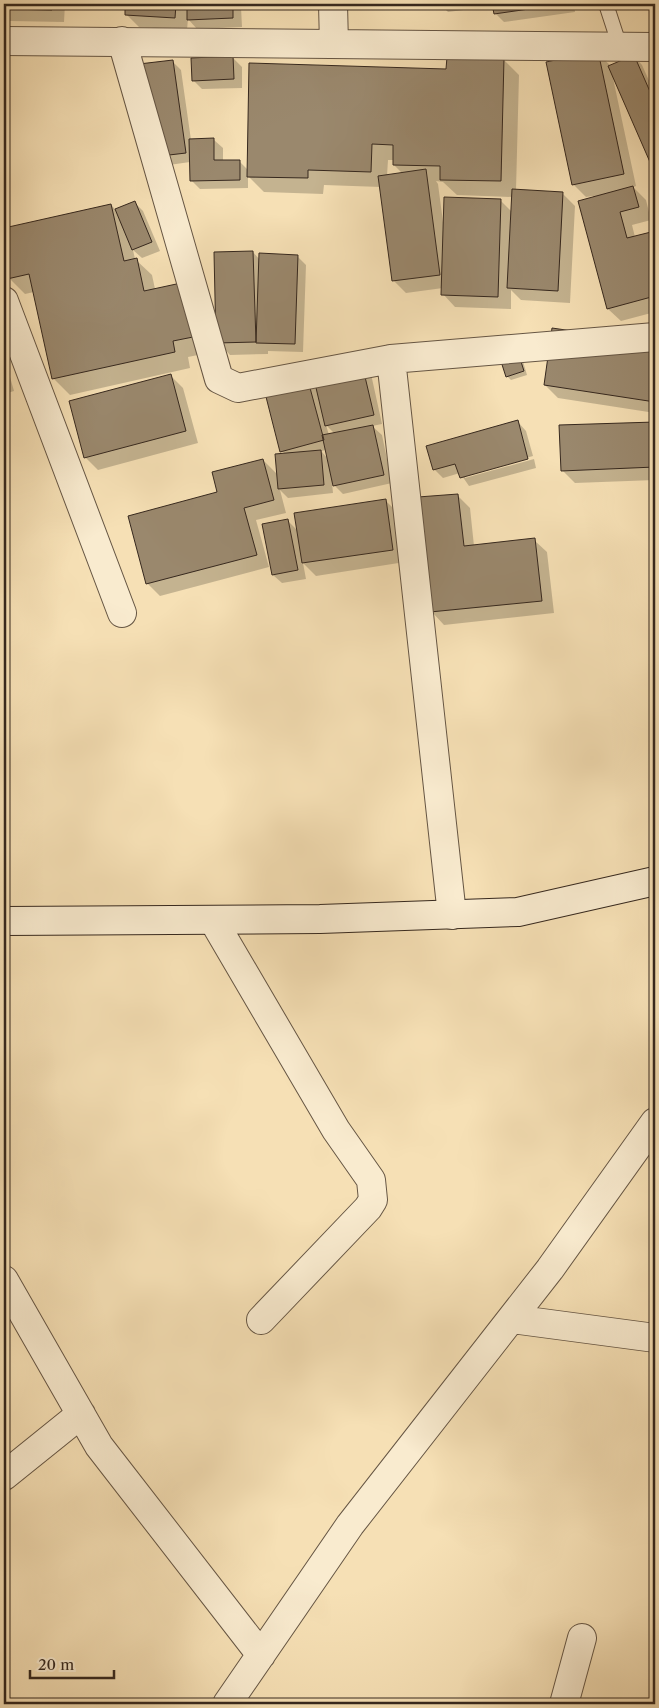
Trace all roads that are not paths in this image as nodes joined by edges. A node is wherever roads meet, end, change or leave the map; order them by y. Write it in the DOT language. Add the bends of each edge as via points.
graph roads {
  1 [pos="333,4"];
  2 [pos="606,4"];
  3 [pos="4,41"];
  4 [pos="122,41"];
  5 [pos="334,44"];
  6 [pos="620,47"];
  7 [pos="655,47"];
  8 [pos="4,301"];
  9 [pos="655,336"];
  10 [pos="391,359"];
  11 [pos="122,613"];
  12 [pos="655,881"];
  13 [pos="452,915"];
  14 [pos="213,920"];
  15 [pos="4,921"];
  16 [pos="655,1122"];
  17 [pos="4,1280"];
  18 [pos="512,1318"];
  19 [pos="262,1320"];
  20 [pos="655,1338"];
  21 [pos="81,1414"];
  22 [pos="4,1476"];
  23 [pos="582,1638"];
  24 [pos="261,1655"];
  25 [pos="227,1704"];
  26 [pos="564,1704"];
  1 -- 5 [label="street"];
  2 -- 6 [label="lane"];
  3 -- 4 [label="street"];
  4 -- 5 [label="street"];
  4 -- 10 [label="street" via="219,379 238,388"];
  5 -- 6 [label="street"];
  6 -- 7 [label="street"];
  8 -- 11 [label="street"];
  9 -- 10 [label="street"];
  10 -- 13 [label="street"];
  12 -- 13 [label="street" via="518,912"];
  13 -- 14 [label="street"];
  14 -- 15 [label="street"];
  14 -- 19 [label="street" via="336,1130 371,1180 373,1191 373,1200 368,1208"];
  16 -- 18 [label="street"];
  17 -- 21 [label="street"];
  18 -- 20 [label="street"];
  18 -- 24 [label="street" via="350,1525"];
  21 -- 22 [label="street"];
  21 -- 24 [label="street" via="98,1446"];
  23 -- 26 [label="street"];
  24 -- 25 [label="street"];
}
